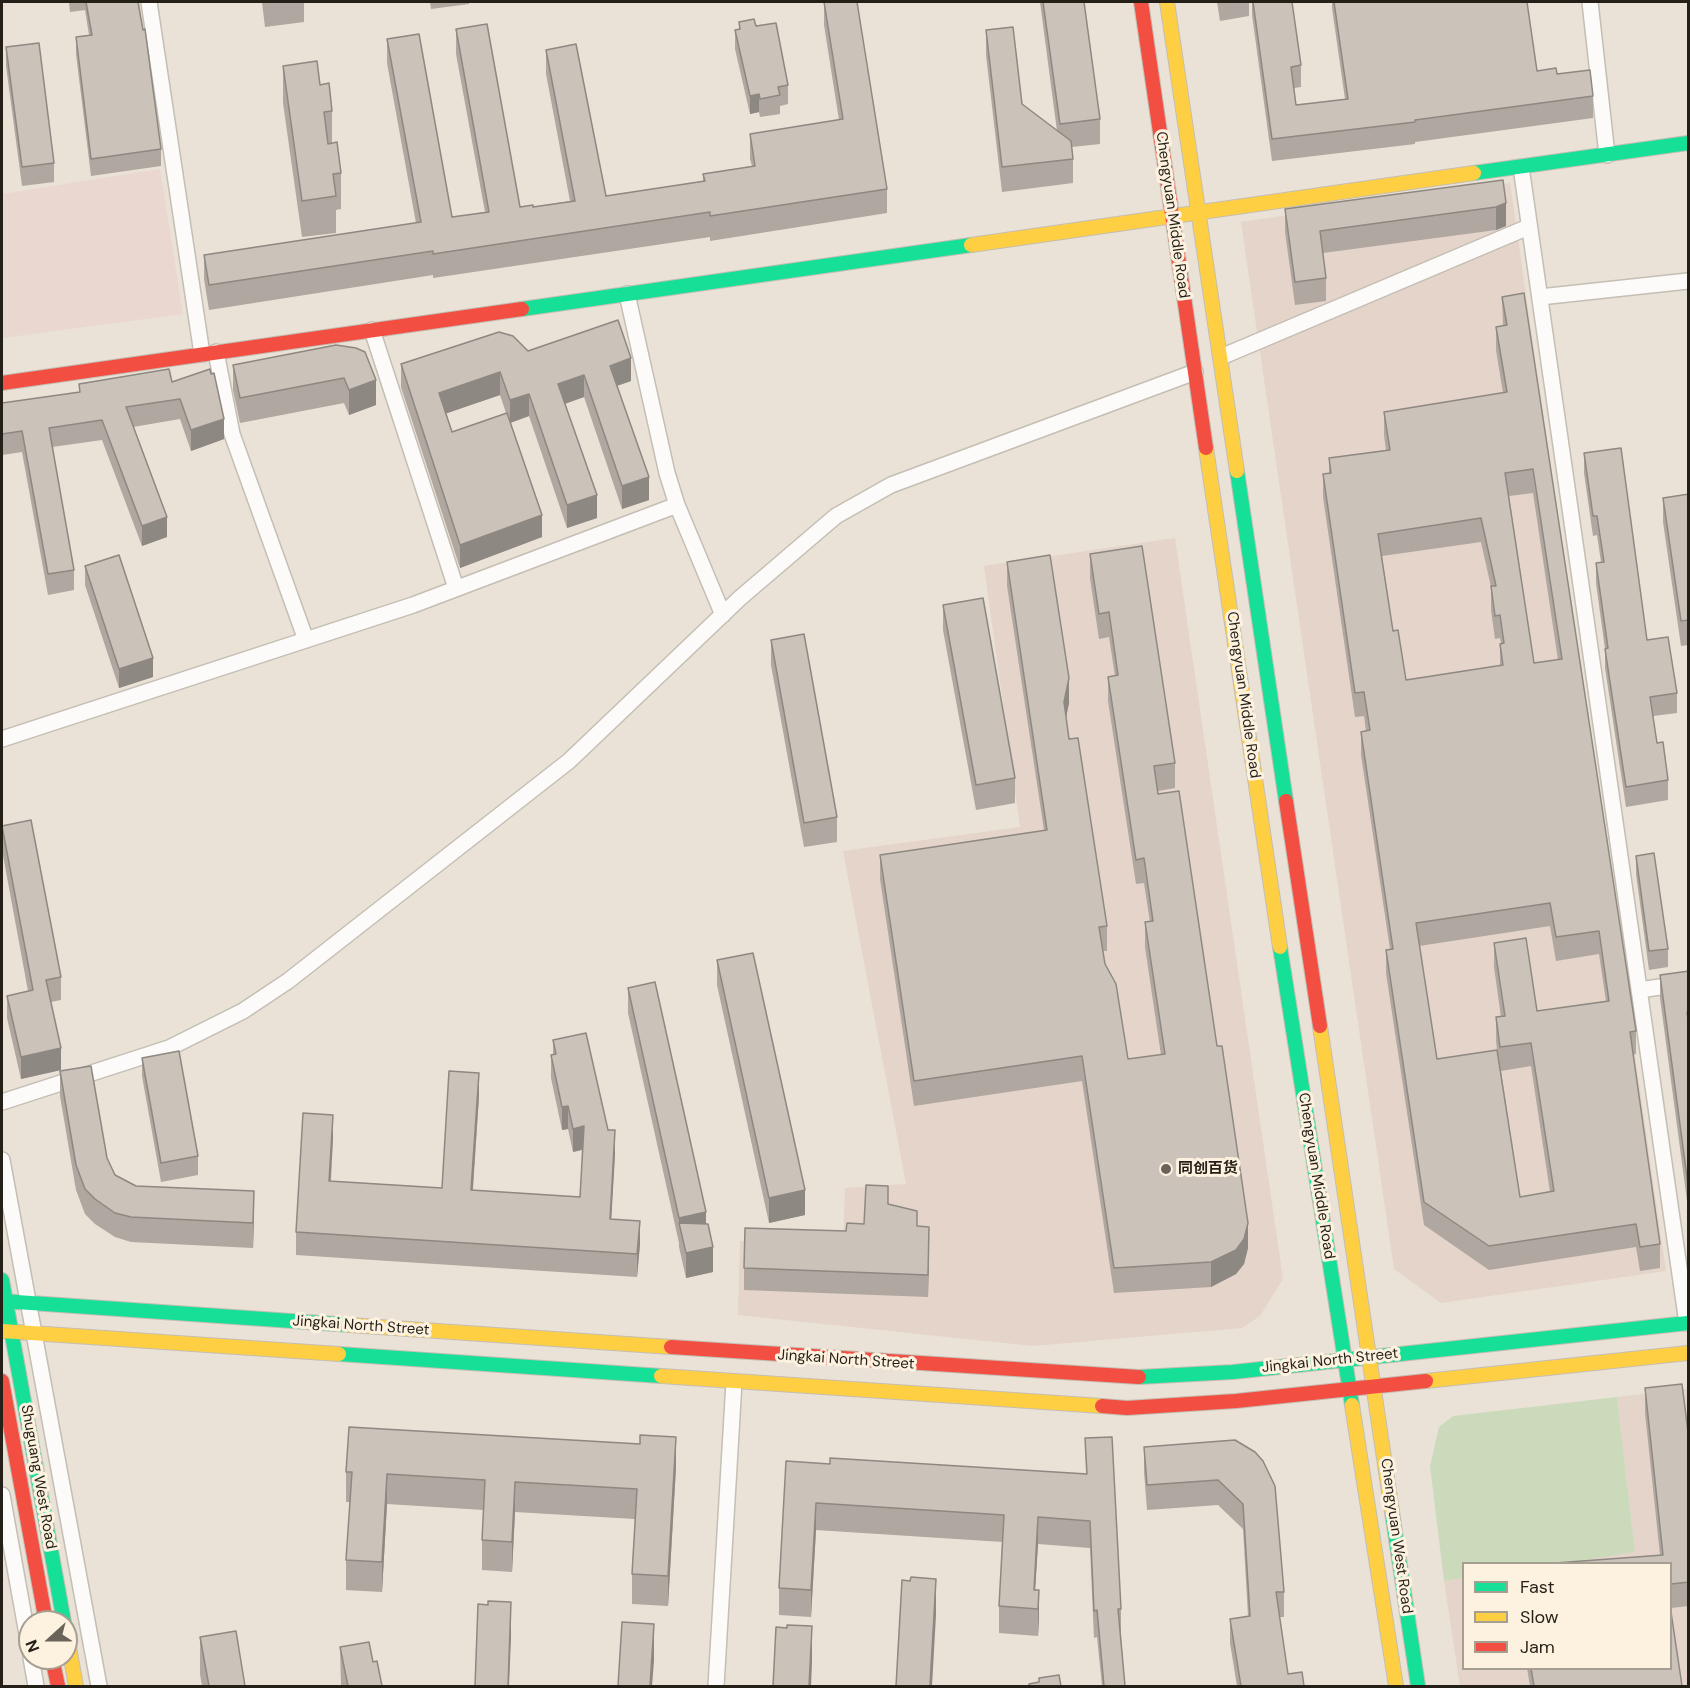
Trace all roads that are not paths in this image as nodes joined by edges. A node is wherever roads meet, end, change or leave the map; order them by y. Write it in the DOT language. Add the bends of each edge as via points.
graph roads {
  1 [pos="149,2"];
  2 [pos="1141,2"];
  3 [pos="1167,2"];
  4 [pos="1590,2"];
  5 [pos="1689,144"];
  6 [pos="1607,155"];
  7 [pos="1521,167"];
  8 [pos="1199,213"];
  9 [pos="1173,217"];
  10 [pos="1526,228"];
  11 [pos="1689,281"];
  12 [pos="627,294"];
  13 [pos="1540,297"];
  14 [pos="372,330"];
  15 [pos="209,353"];
  16 [pos="1221,357"];
  17 [pos="1195,372"];
  18 [pos="2,383"];
  19 [pos="677,505"];
  20 [pos="456,588"];
  21 [pos="723,615"];
  22 [pos="306,640"];
  23 [pos="2,739"];
  24 [pos="1689,983"];
  25 [pos="1639,990"];
  26 [pos="2,1101"];
  27 [pos="2,1160"];
  28 [pos="2,1280"];
  29 [pos="3,1301"];
  30 [pos="28,1303"];
  31 [pos="1688,1323"];
  32 [pos="6,1331"];
  33 [pos="34,1333"];
  34 [pos="1689,1353"];
  35 [pos="1370,1357"];
  36 [pos="1344,1359"];
  37 [pos="2,1381"];
  38 [pos="734,1382"];
  39 [pos="1374,1386"];
  40 [pos="1349,1389"];
  41 [pos="2,1495"];
  42 [pos="23,1610"];
  43 [pos="44,1610"];
  44 [pos="62,1610"];
  45 [pos="33,1670"];
  46 [pos="55,1670"];
  47 [pos="73,1670"];
  48 [pos="36,1686"];
  49 [pos="58,1686"];
  50 [pos="76,1686"];
  51 [pos="99,1686"];
  52 [pos="716,1686"];
  53 [pos="1395,1686"];
  54 [pos="1418,1686"];
  1 -- 15 [label="street"];
  2 -- 9 [label="main road, Chengyuan Middle Road"];
  3 -- 8 [label="main road, Chengyuan Middle Road"];
  4 -- 6 [label="street"];
  5 -- 6 [label="main road"];
  6 -- 7 [label="main road"];
  7 -- 8 [label="main road"];
  7 -- 13 [label="street"];
  8 -- 9 [label="main road"];
  8 -- 16 [label="main road, Chengyuan Middle Road"];
  9 -- 12 [label="main road"];
  9 -- 17 [label="main road, Chengyuan Middle Road"];
  10 -- 16 [label="street"];
  11 -- 13 [label="street"];
  12 -- 14 [label="main road"];
  12 -- 19 [label="street" via="648,397"];
  13 -- 25 [label="street"];
  14 -- 15 [label="main road"];
  14 -- 20 [label="street"];
  15 -- 18 [label="main road"];
  15 -- 22 [label="street" via="232,434"];
  16 -- 35 [label="main road, Chengyuan Middle Road"];
  17 -- 21 [label="street" via="891,484 836,516"];
  17 -- 36 [label="main road, Chengyuan Middle Road"];
  19 -- 20 [label="street"];
  19 -- 21 [label="street"];
  20 -- 22 [label="street"];
  21 -- 26 [label="street" via="568,761 288,981 243,1011 169,1047"];
  22 -- 23 [label="street"];
  24 -- 25 [label="street"];
  25 -- 31 [label="street"];
  27 -- 30 [label="street"];
  28 -- 29 [label="main road, Shuguang West Road"];
  29 -- 30 [label="main road, Jingkai North Street"];
  29 -- 32 [label="main road, Shuguang West Road"];
  30 -- 33 [label="street"];
  30 -- 36 [label="main road, Jingkai North Street" via="1127,1378 1185,1376"];
  31 -- 35 [label="main road, Jingkai North Street"];
  32 -- 33 [label="main road, Jingkai North Street"];
  32 -- 44 [label="main road, Shuguang West Road"];
  33 -- 38 [label="main road, Jingkai North Street"];
  33 -- 51 [label="street"];
  34 -- 39 [label="main road, Jingkai North Street"];
  35 -- 36 [label="main road, Jingkai North Street"];
  35 -- 39 [label="main road, Chengyuan Middle Road"];
  36 -- 40 [label="main road, Chengyuan Middle Road"];
  37 -- 43 [label="main road, Shuguang West Road"];
  38 -- 40 [label="main road, Jingkai North Street" via="1127,1408"];
  38 -- 52 [label="street"];
  39 -- 40 [label="main road, Jingkai North Street"];
  39 -- 54 [label="main road, Chengyuan West Road"];
  40 -- 53 [label="main road, Chengyuan West Road"];
  41 -- 42 [label="street"];
  45 -- 48 [label="street"];
  46 -- 49 [label="main road"];
  47 -- 50 [label="main road"];
}
